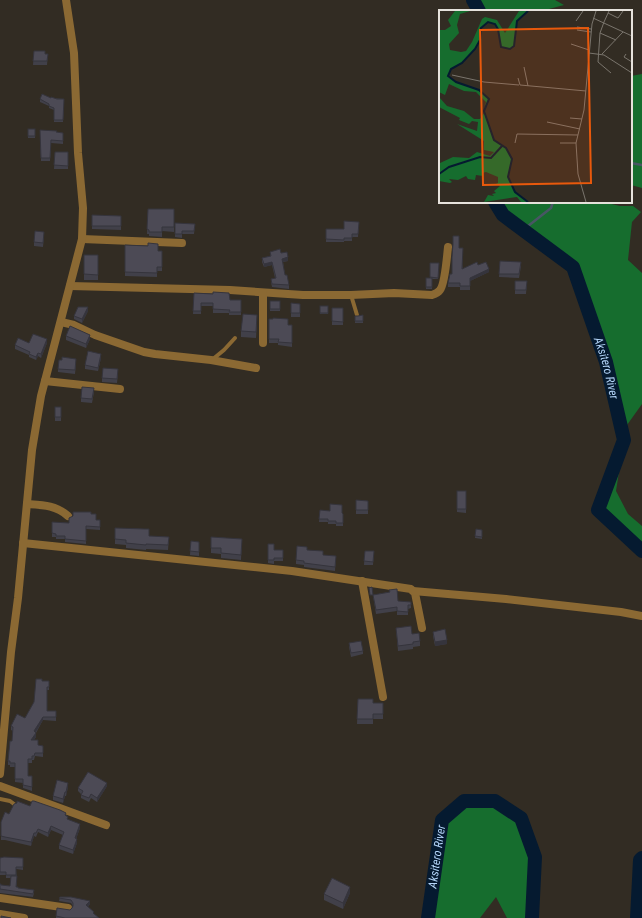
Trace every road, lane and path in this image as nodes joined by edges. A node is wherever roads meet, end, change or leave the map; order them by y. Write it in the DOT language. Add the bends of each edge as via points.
graph roads {
  1 [pos="66,0"];
  2 [pos="82,239"];
  3 [pos="182,243"];
  4 [pos="448,248"];
  5 [pos="70,286"];
  6 [pos="263,293"];
  7 [pos="351,295"];
  8 [pos="358,315"];
  9 [pos="60,322"];
  10 [pos="235,338"];
  11 [pos="263,343"];
  12 [pos="211,360"];
  13 [pos="256,368"];
  14 [pos="45,381"];
  15 [pos="120,389"];
  16 [pos="27,504"];
  17 [pos="68,516"];
  18 [pos="23,543"];
  19 [pos="362,581"];
  20 [pos="413,591"];
  21 [pos="642,616"];
  22 [pos="422,628"];
  23 [pos="383,697"];
  24 [pos="0,769"];
  25 [pos="0,774"];
  26 [pos="0,786"];
  27 [pos="0,799"];
  28 [pos="14,804"];
  29 [pos="106,825"];
  30 [pos="0,898"];
  31 [pos="68,908"];
  32 [pos="0,914"];
  33 [pos="24,918"];
  1 -- 2 [label="street" via="74,60 76,130 83,208"];
  2 -- 3 [label="street"];
  2 -- 5 [label="street"];
  4 -- 7 [label="street" via="442,285 437,293"];
  5 -- 6 [label="street"];
  5 -- 9 [label="street"];
  6 -- 7 [label="street"];
  6 -- 11 [label="street"];
  7 -- 8 [label="lane"];
  9 -- 12 [label="street" via="144,352"];
  9 -- 14 [label="street"];
  10 -- 12 [label="lane"];
  12 -- 13 [label="street"];
  14 -- 15 [label="street"];
  14 -- 16 [label="street" via="32,450"];
  16 -- 17 [label="street" via="58,508"];
  16 -- 18 [label="street"];
  18 -- 19 [label="street" via="292,571"];
  18 -- 24 [label="street"];
  19 -- 20 [label="street"];
  19 -- 23 [label="street"];
  20 -- 21 [label="street" via="506,599"];
  20 -- 22 [label="street"];
  24 -- 25 [label="street"];
  26 -- 29 [label="street"];
  27 -- 28 [label="lane"];
  30 -- 31 [label="street"];
  32 -- 33 [label="street"];
}
